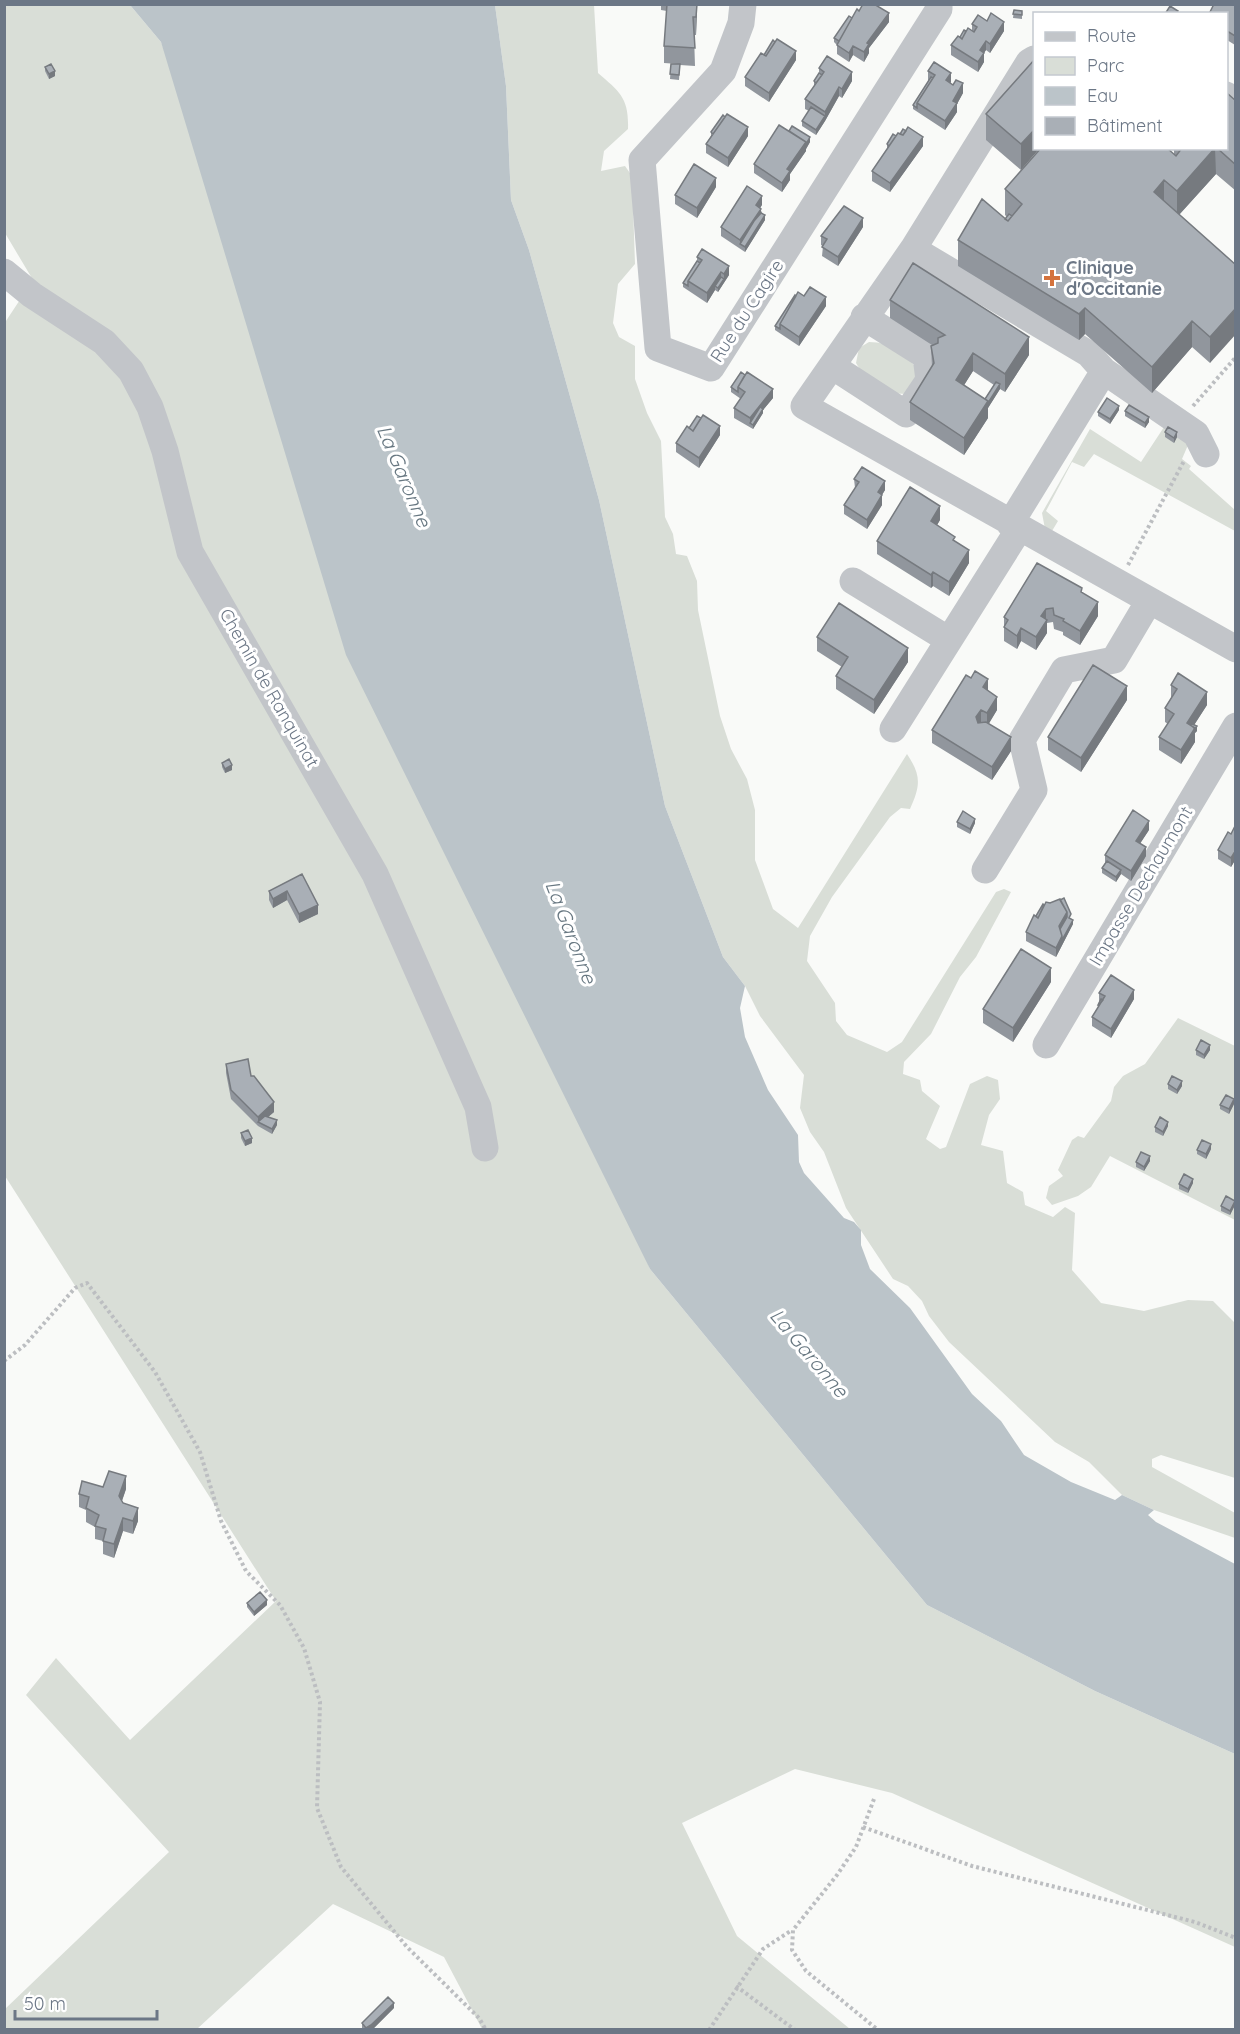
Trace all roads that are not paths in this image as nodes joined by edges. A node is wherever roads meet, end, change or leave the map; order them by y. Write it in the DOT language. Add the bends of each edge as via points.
graph roads {
  1 [pos="743,4"];
  2 [pos="940,6"];
  3 [pos="1033,60"];
  4 [pos="913,249"];
  5 [pos="4,272"];
  6 [pos="864,316"];
  7 [pos="832,366"];
  8 [pos="1104,371"];
  9 [pos="1197,454"];
  10 [pos="1015,526"];
  11 [pos="853,581"];
  12 [pos="1149,601"];
  13 [pos="949,640"];
  14 [pos="1236,648"];
  15 [pos="1236,726"];
  16 [pos="893,729"];
  17 [pos="985,870"];
  18 [pos="1046,1045"];
  19 [pos="485,1148"];
  1 -- 2 [label="street, Rue du Cagire" via="741,23 723,71 642,160 658,348 711,369"];
  3 -- 4 [label="street"];
  4 -- 6 [label="street"];
  4 -- 8 [label="street" via="1089,354"];
  5 -- 19 [label="street, Chemin de Ranquinat" via="104,342 131,371 150,407 165,451 190,552 375,874 478,1107"];
  6 -- 7 [label="street"];
  6 -- 7 [label="street" via="926,356 929,380 906,414"];
  7 -- 10 [label="street" via="804,406"];
  8 -- 9 [label="street" via="1196,435"];
  8 -- 10 [label="street"];
  10 -- 12 [label="street"];
  10 -- 13 [label="street"];
  11 -- 13 [label="street"];
  12 -- 14 [label="street"];
  12 -- 17 [label="street" via="1114,660 1064,670 1022,740 1034,790"];
  13 -- 16 [label="street"];
  15 -- 18 [label="street, Impasse Dechaumont"];
}
